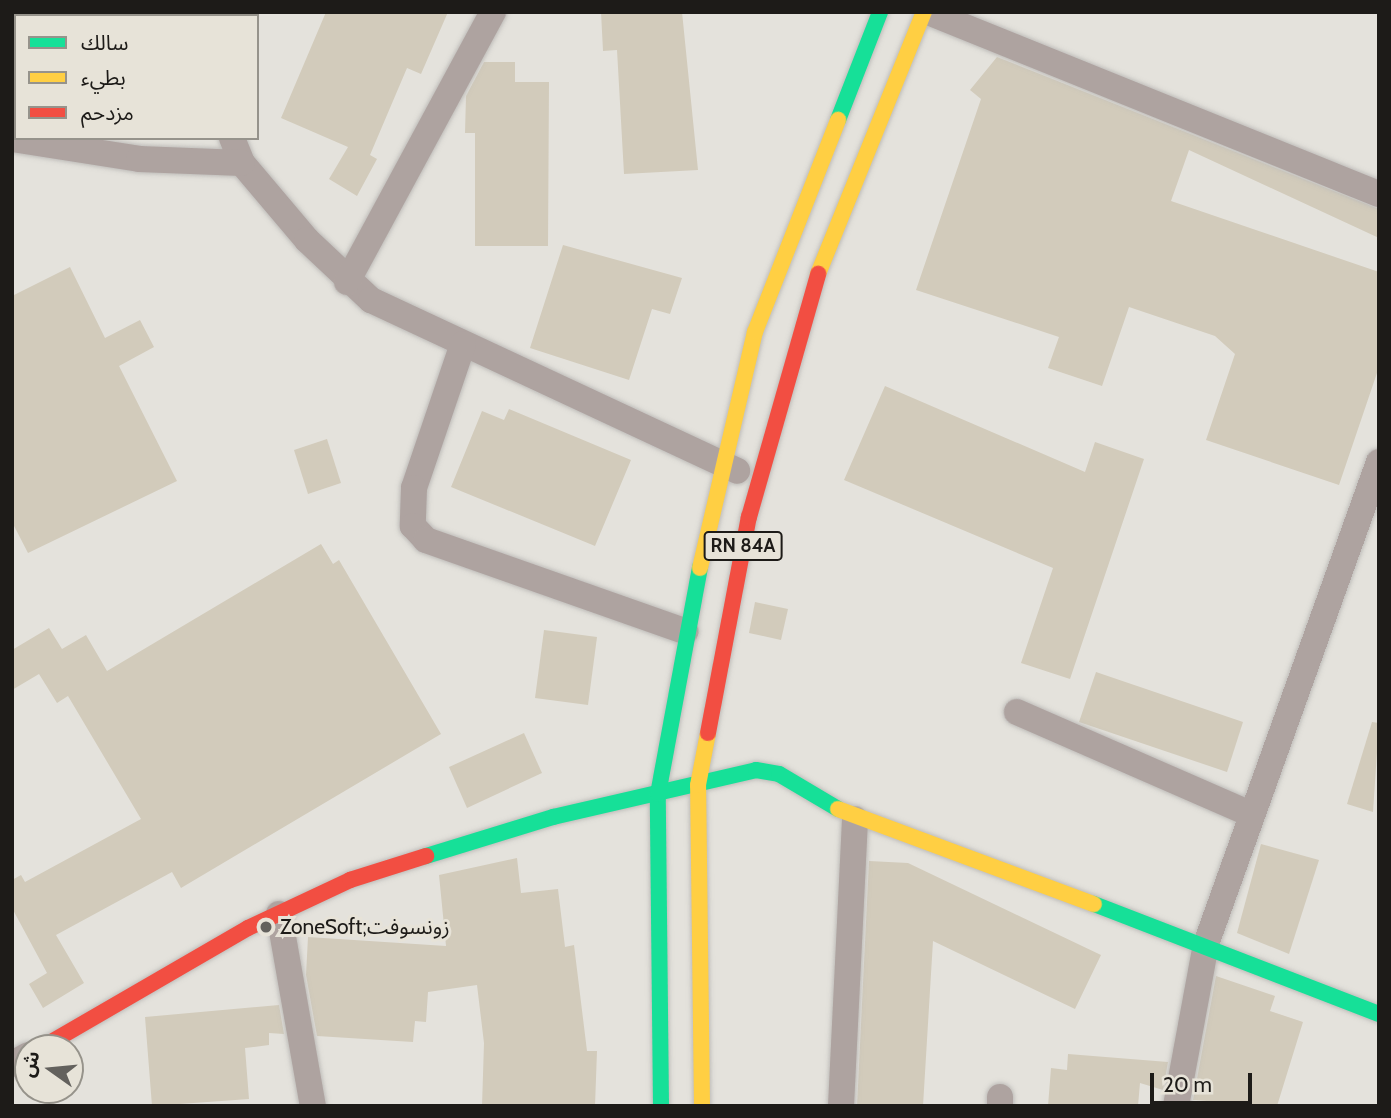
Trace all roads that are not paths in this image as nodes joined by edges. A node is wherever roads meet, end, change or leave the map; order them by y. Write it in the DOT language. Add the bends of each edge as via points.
graph roads {
  1 [pos="493,12"];
  2 [pos="880,12"];
  3 [pos="926,12"];
  4 [pos="18,140"];
  5 [pos="233,140"];
  6 [pos="242,163"];
  7 [pos="1379,194"];
  8 [pos="347,282"];
  9 [pos="463,344"];
  10 [pos="1379,462"];
  11 [pos="721,466"];
  12 [pos="758,479"];
  13 [pos="685,631"];
  14 [pos="1017,712"];
  15 [pos="698,785"];
  16 [pos="658,794"];
  17 [pos="1250,814"];
  18 [pos="855,819"];
  19 [pos="279,914"];
  20 [pos="1206,944"];
  21 [pos="1379,1014"];
  22 [pos="66,1034"];
  23 [pos="313,1106"];
  24 [pos="661,1106"];
  25 [pos="702,1106"];
  26 [pos="841,1106"];
  27 [pos="1176,1106"];
  1 -- 8 [label="street"];
  2 -- 11 [label="main road, RN 84A" via="779,258"];
  3 -- 7 [label="street"];
  3 -- 12 [label="main road, RN 84A" via="823,256"];
  4 -- 6 [label="street" via="139,159"];
  5 -- 6 [label="street"];
  6 -- 8 [label="street"];
  8 -- 9 [label="street"];
  9 -- 11 [label="street"];
  9 -- 13 [label="street" via="414,488 413,526 426,540"];
  10 -- 17 [label="street"];
  11 -- 12 [label="street"];
  11 -- 13 [label="main road, RN 84A"];
  12 -- 15 [label="main road, RN 84A"];
  13 -- 16 [label="main road, RN 84A"];
  14 -- 17 [label="street"];
  15 -- 16 [label="main road"];
  15 -- 18 [label="main road" via="736,771 779,774"];
  15 -- 25 [label="main road, RN 84A"];
  16 -- 19 [label="main road" via="553,817 350,880"];
  16 -- 24 [label="main road, RN 84A"];
  17 -- 20 [label="street"];
  18 -- 20 [label="main road"];
  18 -- 26 [label="street"];
  19 -- 22 [label="main road"];
  19 -- 23 [label="street"];
  20 -- 21 [label="main road"];
  20 -- 27 [label="street"];
}
